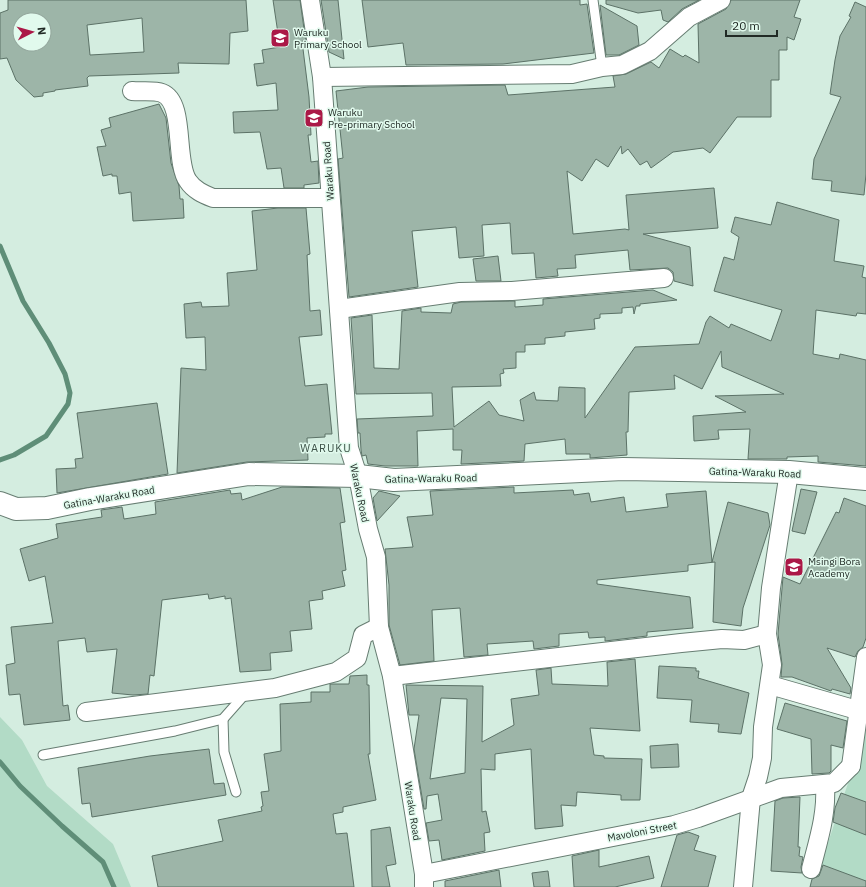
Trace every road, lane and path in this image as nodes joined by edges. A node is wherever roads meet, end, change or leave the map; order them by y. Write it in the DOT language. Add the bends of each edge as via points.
graph roads {
  1 [pos="310,0"];
  2 [pos="593,0"];
  3 [pos="721,0"];
  4 [pos="602,67"];
  5 [pos="322,77"];
  6 [pos="132,91"];
  7 [pos="330,198"];
  8 [pos="664,278"];
  9 [pos="339,309"];
  10 [pos="788,472"];
  11 [pos="358,476"];
  12 [pos="866,479"];
  13 [pos="0,503"];
  14 [pos="379,627"];
  15 [pos="767,634"];
  16 [pos="866,657"];
  17 [pos="392,676"];
  18 [pos="770,685"];
  19 [pos="246,693"];
  20 [pos="857,710"];
  21 [pos="86,712"];
  22 [pos="224,718"];
  23 [pos="43,755"];
  24 [pos="858,768"];
  25 [pos="825,785"];
  26 [pos="236,792"];
  27 [pos="751,798"];
  28 [pos="811,869"];
  29 [pos="424,880"];
  30 [pos="743,887"];
  1 -- 5 [label="street, Waraku Road"];
  2 -- 4 [label="lane"];
  3 -- 4 [label="street" via="688,17 650,51 622,65"];
  4 -- 5 [label="street" via="572,74"];
  5 -- 7 [label="street, Waraku Road"];
  6 -- 7 [label="street" via="162,93 171,99 175,109 183,172 199,192 213,198"];
  7 -- 9 [label="street, Waraku Road"];
  8 -- 9 [label="street" via="460,292"];
  9 -- 11 [label="street, Waraku Road" via="349,448"];
  10 -- 11 [label="street, Gatina-Waraku Road" via="623,469 394,480"];
  10 -- 12 [label="street, Gatina-Waraku Road"];
  10 -- 15 [label="street"];
  11 -- 13 [label="street, Gatina-Waraku Road" via="250,474 47,508 16,509"];
  11 -- 14 [label="street, Waraku Road" via="376,557"];
  14 -- 17 [label="street, Waraku Road"];
  14 -- 19 [label="street" via="363,635 357,658 336,672"];
  15 -- 17 [label="street" via="744,640 688,642"];
  15 -- 18 [label="street" via="772,665"];
  16 -- 20 [label="street"];
  17 -- 29 [label="street, Waraku Road"];
  18 -- 20 [label="street"];
  18 -- 27 [label="street" via="763,727 762,758"];
  19 -- 21 [label="street"];
  19 -- 22 [label="lane"];
  20 -- 24 [label="street"];
  22 -- 23 [label="lane" via="175,731"];
  22 -- 26 [label="lane" via="224,752"];
  24 -- 25 [label="street, Mavoloni Street" via="834,783"];
  25 -- 27 [label="street, Mavoloni Street" via="781,788"];
  25 -- 28 [label="street" via="825,818"];
  27 -- 29 [label="street, Mavoloni Street" via="674,825"];
  27 -- 30 [label="street"];
}
